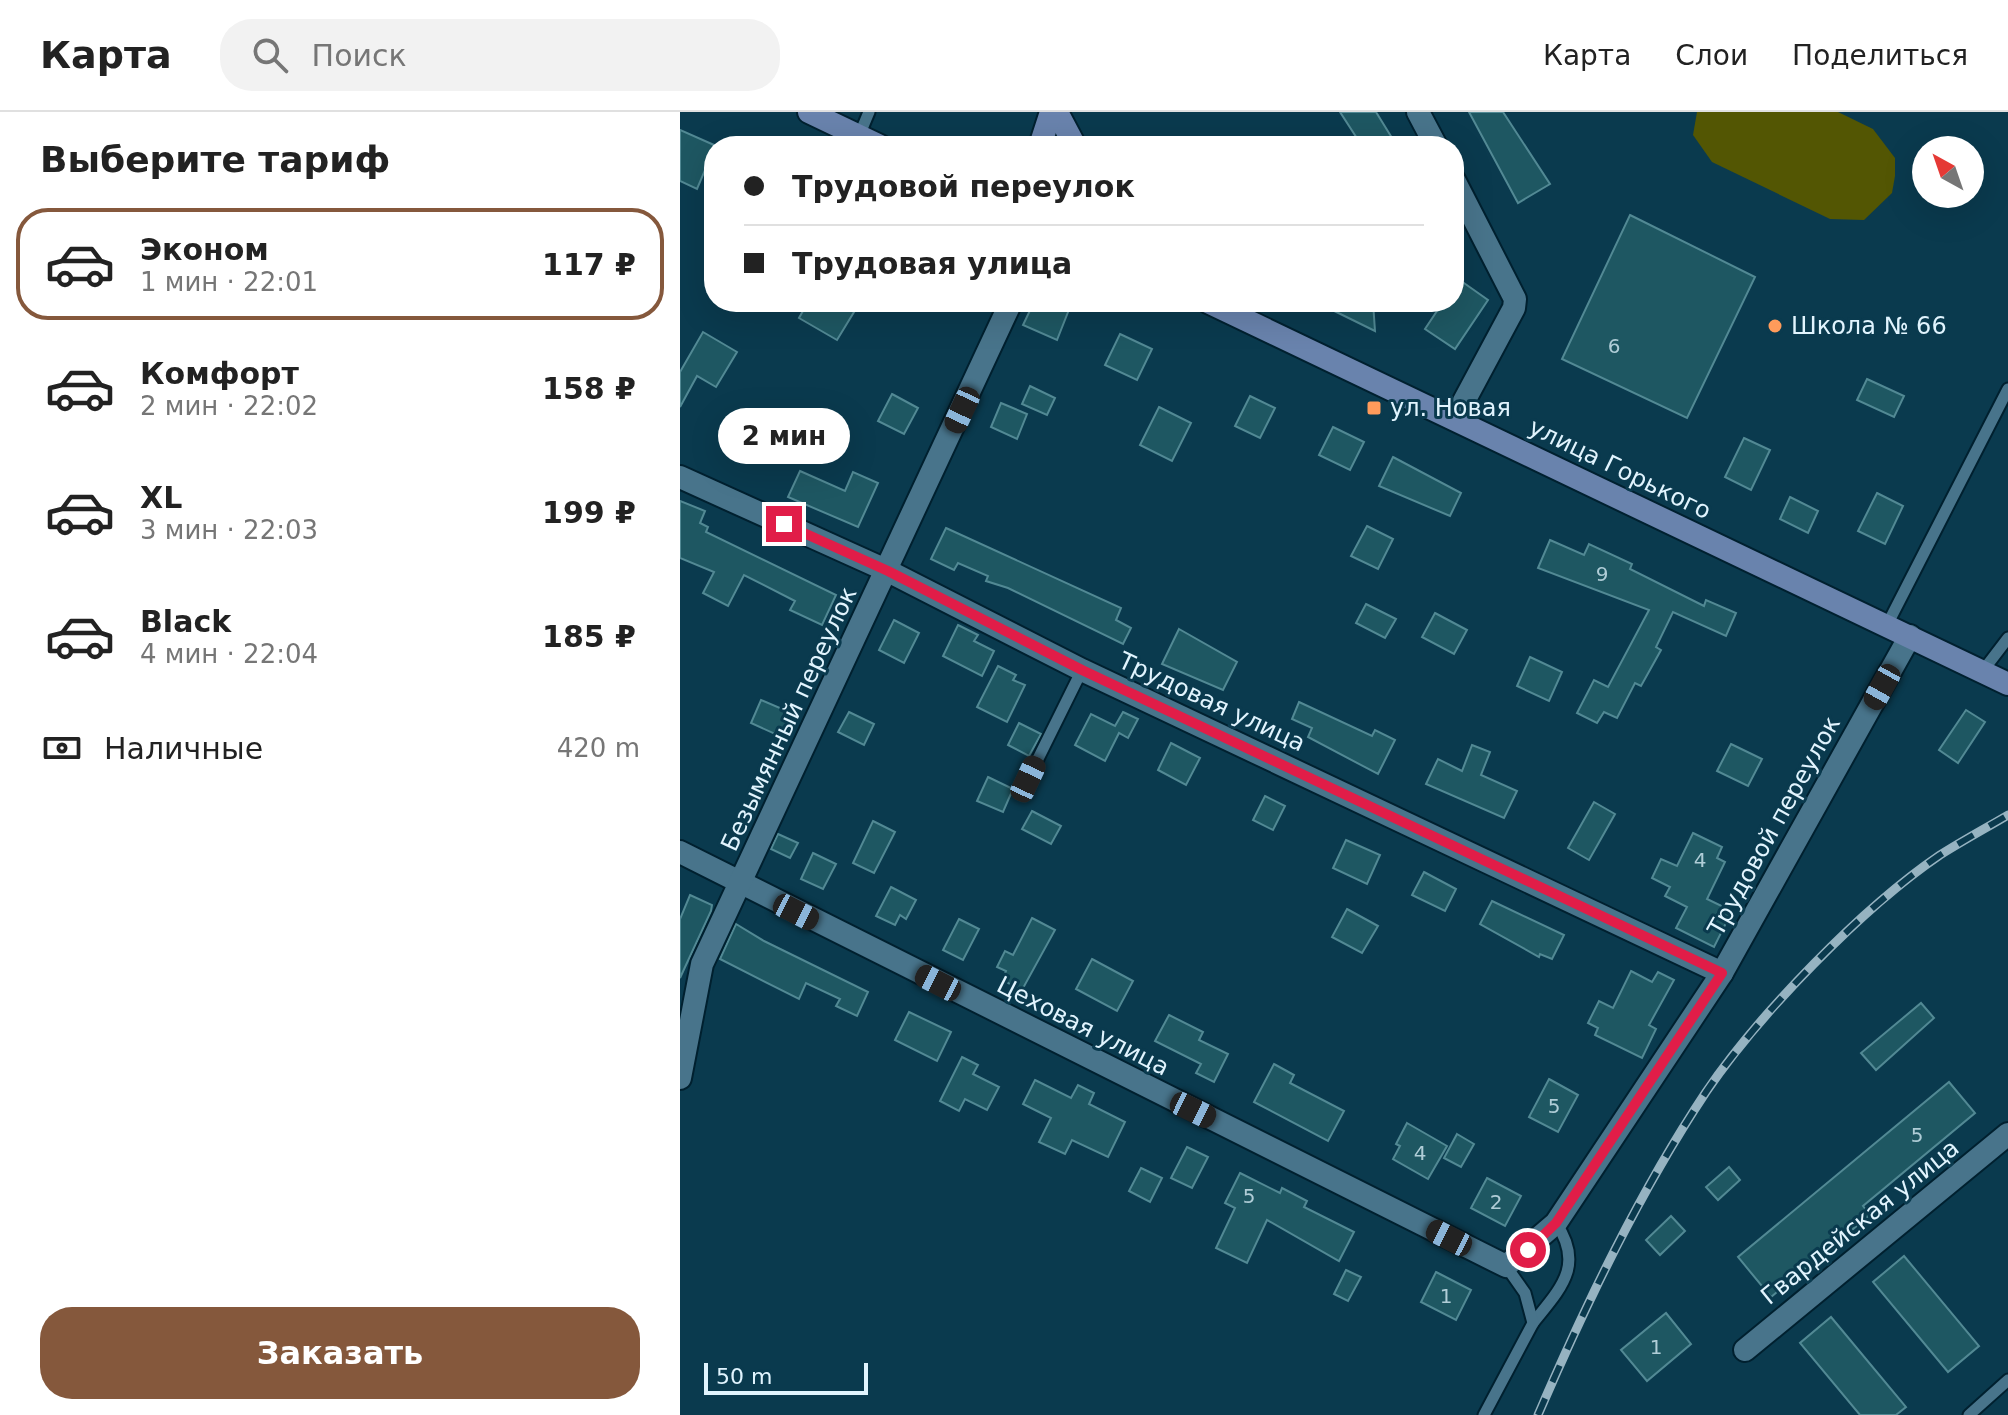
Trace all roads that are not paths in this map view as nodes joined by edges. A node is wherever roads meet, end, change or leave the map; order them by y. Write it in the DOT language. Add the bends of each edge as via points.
graph roads {
  1 [pos="809,112"];
  2 [pos="869,112"];
  3 [pos="1051,112"];
  4 [pos="1057,112"];
  5 [pos="1418,112"];
  6 [pos="859,136"];
  7 [pos="1043,136"];
  8 [pos="1070,136"];
  9 [pos="1431,136"];
  10 [pos="1464,200"];
  11 [pos="1006,312"];
  12 [pos="1229,312"];
  13 [pos="2008,389"];
  14 [pos="1455,418"];
  15 [pos="680,477"];
  16 [pos="888,571"];
  17 [pos="1886,627"];
  18 [pos="1910,636"];
  19 [pos="2008,638"];
  20 [pos="1082,670"];
  21 [pos="1982,672"];
  22 [pos="2008,684"];
  23 [pos="1028,779"];
  24 [pos="680,852"];
  25 [pos="739,883"];
  26 [pos="1722,973"];
  27 [pos="680,1078"];
  28 [pos="2008,1134"];
  29 [pos="1556,1223"];
  30 [pos="1506,1266"];
  31 [pos="1533,1323"];
  32 [pos="1745,1350"];
  33 [pos="2008,1380"];
  34 [pos="1484,1415"];
  35 [pos="1969,1415"];
  1 -- 6 [label="main road"];
  2 -- 6 [label="lane"];
  3 -- 7 [label="main road"];
  4 -- 8 [label="main road"];
  5 -- 9 [label="street"];
  10 -- 14 [label="street" via="1515,299"];
  11 -- 16 [label="street, Безымянный переулок"];
  12 -- 14 [label="main road, улица Горького"];
  13 -- 17 [label="lane"];
  14 -- 17 [label="main road, улица Горького"];
  15 -- 16 [label="street, Трудовая улица"];
  16 -- 20 [label="street, Трудовая улица"];
  16 -- 25 [label="street, Безымянный переулок"];
  17 -- 18 [label="main road, улица Горького"];
  18 -- 21 [label="main road, улица Горького"];
  18 -- 26 [label="street, Трудовой переулок"];
  19 -- 21 [label="lane"];
  20 -- 23 [label="lane"];
  20 -- 26 [label="street, Трудовая улица"];
  21 -- 22 [label="main road, улица Горького"];
  24 -- 25 [label="street, Цеховая улица"];
  25 -- 27 [label="street, Безымянный переулок" via="702,964"];
  25 -- 30 [label="street, Цеховая улица"];
  26 -- 29 [label="street, Трудовой переулок"];
  28 -- 32 [label="street, Гвардейская улица"];
  29 -- 30 [label="street, Трудовой переулок"];
  29 -- 31 [label="lane" via="1568,1241 1570,1259 1563,1284"];
  30 -- 31 [label="lane" via="1525,1293"];
  31 -- 34 [label="lane"];
  33 -- 35 [label="lane"];
}
